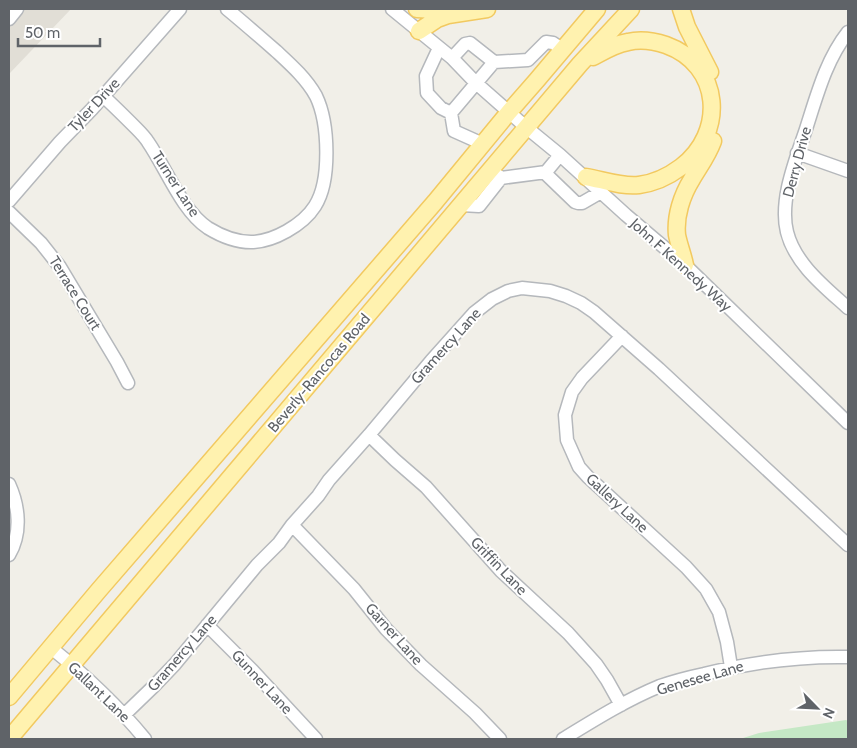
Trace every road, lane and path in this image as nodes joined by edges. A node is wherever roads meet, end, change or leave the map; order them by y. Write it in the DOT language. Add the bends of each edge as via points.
graph roads {
  1 [pos="18,9"];
  2 [pos="180,9"];
  3 [pos="227,9"];
  4 [pos="392,9"];
  5 [pos="417,9"];
  6 [pos="487,9"];
  7 [pos="597,9"];
  8 [pos="631,9"];
  9 [pos="681,9"];
  10 [pos="461,12"];
  11 [pos="9,19"];
  12 [pos="419,31"];
  13 [pos="848,32"];
  14 [pos="439,48"];
  15 [pos="562,49"];
  16 [pos="452,58"];
  17 [pos="528,60"];
  18 [pos="494,62"];
  19 [pos="580,64"];
  20 [pos="537,80"];
  21 [pos="476,83"];
  22 [pos="103,96"];
  23 [pos="509,112"];
  24 [pos="452,113"];
  25 [pos="527,128"];
  26 [pos="483,144"];
  27 [pos="797,153"];
  28 [pos="560,154"];
  29 [pos="848,171"];
  30 [pos="546,172"];
  31 [pos="496,174"];
  32 [pos="586,177"];
  33 [pos="602,192"];
  34 [pos="9,201"];
  35 [pos="9,212"];
  36 [pos="685,265"];
  37 [pos="848,308"];
  38 [pos="622,336"];
  39 [pos="128,384"];
  40 [pos="848,423"];
  41 [pos="369,435"];
  42 [pos="9,484"];
  43 [pos="292,525"];
  44 [pos="848,545"];
  45 [pos="9,555"];
  46 [pos="207,625"];
  47 [pos="50,647"];
  48 [pos="848,656"];
  49 [pos="72,665"];
  50 [pos="731,667"];
  51 [pos="9,697"];
  52 [pos="621,705"];
  53 [pos="124,715"];
  54 [pos="9,739"];
  55 [pos="145,739"];
  56 [pos="316,739"];
  57 [pos="500,739"];
  58 [pos="563,739"];
  1 -- 11 [label="street"];
  2 -- 22 [label="street, Tyler Drive"];
  3 -- 22 [label="street, Turner Lane" via="307,82 322,112 325,176 315,206 294,227 266,240 252,242 231,239 208,228 188,208 147,140"];
  4 -- 12 [label="street, John F Kennedy Way"];
  5 -- 10 [label="main road"];
  6 -- 10 [label="main road"];
  7 -- 15 [label="main road, Beverly-Rancocas Road"];
  8 -- 19 [label="main road, Beverly-Rancocas Road"];
  9 -- 36 [label="main road" via="686,27 708,66 720,106 712,145 682,198 678,216 677,234"];
  10 -- 12 [label="main road" via="448,14"];
  12 -- 14 [label="street, John F Kennedy Way"];
  13 -- 27 [label="street, Derry Drive" via="821,81"];
  14 -- 16 [label="street, John F Kennedy Way"];
  14 -- 24 [label="street" via="426,76 427,93 441,108"];
  15 -- 17 [label="street" via="546,42"];
  15 -- 20 [label="main road, Beverly-Rancocas Road"];
  16 -- 18 [label="street" via="464,44 470,43"];
  16 -- 21 [label="street, John F Kennedy Way"];
  17 -- 18 [label="street"];
  17 -- 20 [label="street"];
  18 -- 21 [label="street"];
  19 -- 25 [label="main road, Beverly-Rancocas Road"];
  19 -- 32 [label="main road" via="610,47 627,42 643,40 675,48 702,72 712,108 709,128 701,146 674,173 640,185"];
  20 -- 23 [label="main road, Beverly-Rancocas Road"];
  21 -- 23 [label="street, John F Kennedy Way"];
  21 -- 24 [label="street"];
  22 -- 34 [label="street, Tyler Drive"];
  23 -- 25 [label="street, John F Kennedy Way"];
  23 -- 26 [label="main road, Beverly-Rancocas Road"];
  24 -- 26 [label="street" via="454,132"];
  25 -- 28 [label="street, John F Kennedy Way"];
  25 -- 31 [label="main road, Beverly-Rancocas Road"];
  26 -- 47 [label="main road, Beverly-Rancocas Road"];
  27 -- 29 [label="street"];
  27 -- 37 [label="street, Derry Drive" via="786,202 787,232 792,246 809,270"];
  28 -- 30 [label="street"];
  28 -- 32 [label="street, John F Kennedy Way"];
  30 -- 31 [label="street"];
  30 -- 33 [label="street" via="575,202 582,203"];
  31 -- 49 [label="main road, Beverly-Rancocas Road" via="462,205"];
  32 -- 33 [label="street, John F Kennedy Way"];
  33 -- 36 [label="street, John F Kennedy Way"];
  35 -- 39 [label="street, Terrace Court" via="41,243 60,268"];
  36 -- 40 [label="street, John F Kennedy Way"];
  38 -- 41 [label="street, Gramercy Lane" via="594,312 566,296 522,288 508,292 474,313"];
  38 -- 44 [label="street, Gramercy Lane"];
  38 -- 50 [label="street, Gallery Lane" via="572,392 566,415 567,440 588,478 686,566 706,589 719,612"];
  41 -- 43 [label="street, Gramercy Lane"];
  41 -- 52 [label="street, Griffin Lane" via="426,487 501,571 568,633 596,664"];
  42 -- 45 [label="street" via="18,522"];
  43 -- 46 [label="street, Gramercy Lane"];
  43 -- 57 [label="street, Garner Lane" via="354,589 386,629"];
  46 -- 53 [label="street, Gramercy Lane" via="164,676"];
  46 -- 56 [label="street, Gunner Lane"];
  47 -- 49 [label="street, Gallant Lane"];
  47 -- 51 [label="main road, Beverly-Rancocas Road"];
  48 -- 50 [label="street, Genesee Lane" via="795,658"];
  49 -- 53 [label="street, Gallant Lane"];
  49 -- 54 [label="main road, Beverly-Rancocas Road"];
  50 -- 52 [label="street, Genesee Lane" via="661,686"];
  52 -- 58 [label="street, Genesee Lane"];
  53 -- 55 [label="street, Gallant Lane"];
}
